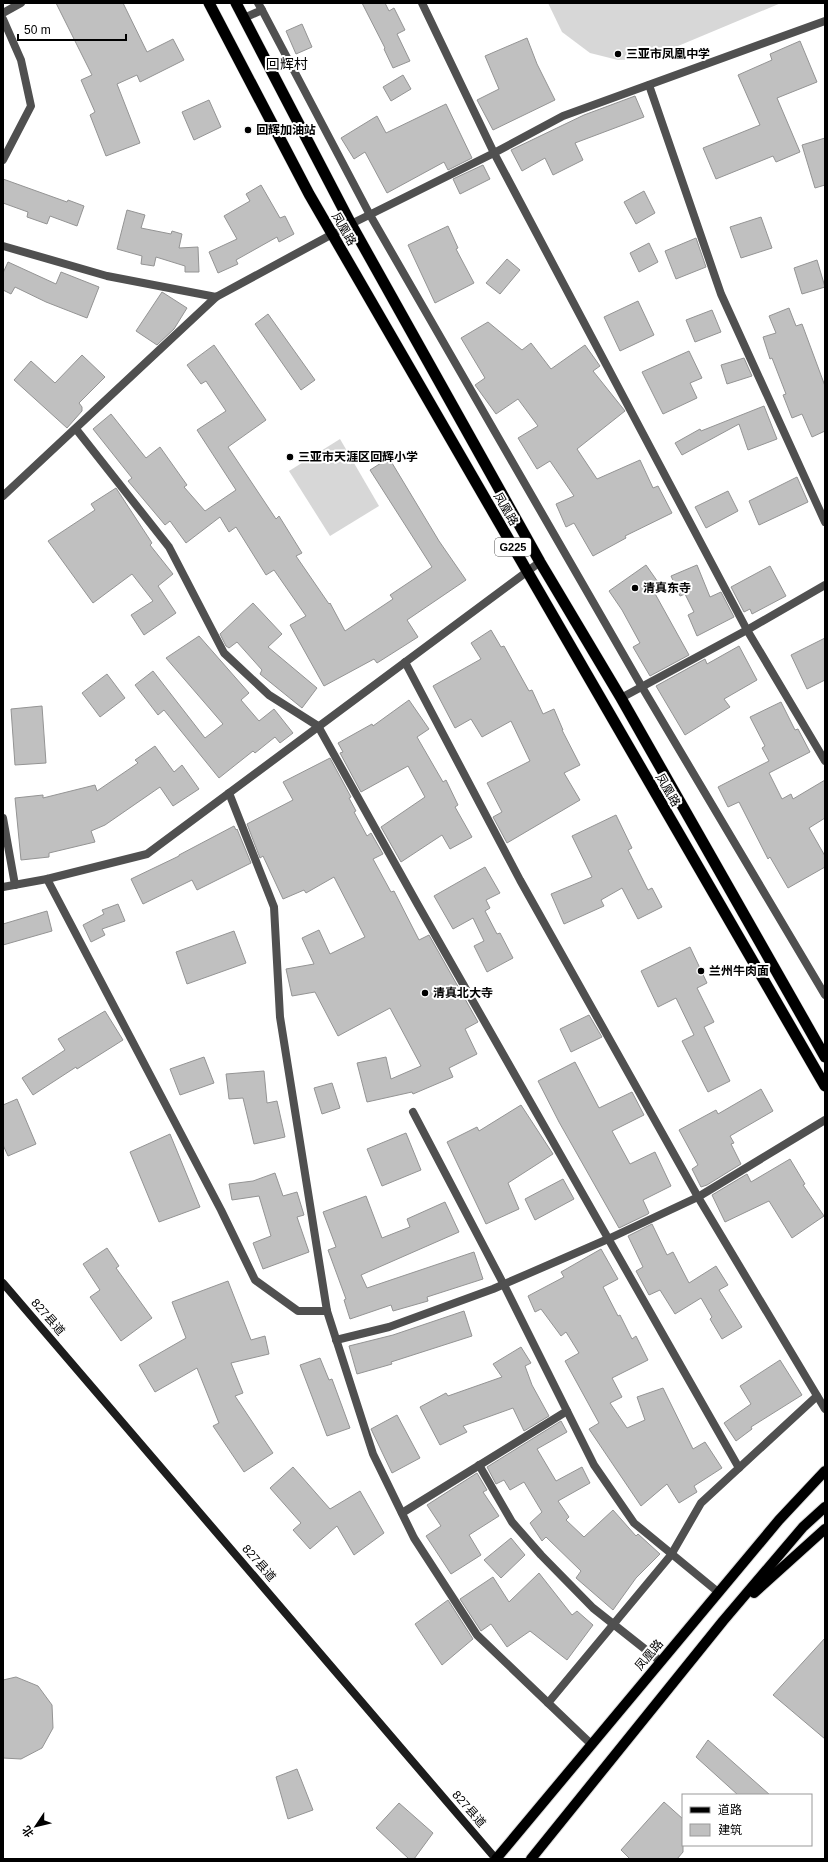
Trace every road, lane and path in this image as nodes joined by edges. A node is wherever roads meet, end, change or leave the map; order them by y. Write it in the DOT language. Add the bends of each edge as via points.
graph roads {
  1 [pos="21,3"];
  2 [pos="209,3"];
  3 [pos="236,3"];
  4 [pos="422,3"];
  5 [pos="260,7"];
  6 [pos="3,13"];
  7 [pos="244,18"];
  8 [pos="3,19"];
  9 [pos="825,21"];
  10 [pos="649,84"];
  11 [pos="494,153"];
  12 [pos="3,160"];
  13 [pos="370,215"];
  14 [pos="351,224"];
  15 [pos="332,234"];
  16 [pos="3,246"];
  17 [pos="216,297"];
  18 [pos="76,429"];
  19 [pos="3,496"];
  20 [pos="825,522"];
  21 [pos="540,562"];
  22 [pos="527,571"];
  23 [pos="825,585"];
  24 [pos="747,630"];
  25 [pos="405,662"];
  26 [pos="642,687"];
  27 [pos="620,698"];
  28 [pos="318,726"];
  29 [pos="825,761"];
  30 [pos="229,793"];
  31 [pos="3,818"];
  32 [pos="47,879"];
  33 [pos="15,885"];
  34 [pos="3,887"];
  35 [pos="825,995"];
  36 [pos="825,1057"];
  37 [pos="825,1086"];
  38 [pos="413,1112"];
  39 [pos="825,1120"];
  40 [pos="698,1197"];
  41 [pos="608,1239"];
  42 [pos="3,1283"];
  43 [pos="504,1285"];
  44 [pos="327,1311"];
  45 [pos="336,1340"];
  46 [pos="817,1396"];
  47 [pos="825,1409"];
  48 [pos="567,1411"];
  49 [pos="479,1465"];
  50 [pos="739,1468"];
  51 [pos="825,1471"];
  52 [pos="825,1507"];
  53 [pos="402,1513"];
  54 [pos="825,1529"];
  55 [pos="671,1555"];
  56 [pos="718,1592"];
  57 [pos="723,1621"];
  58 [pos="614,1625"];
  59 [pos="660,1661"];
  60 [pos="548,1703"];
  61 [pos="591,1744"];
  62 [pos="496,1859"];
  63 [pos="531,1859"];
  1 -- 6 [label="street"];
  2 -- 15 [label="highway, 凤凰路 / G225"];
  3 -- 7 [label="highway, 凤凰路 / G225"];
  4 -- 11 [label="street"];
  5 -- 7 [label="street"];
  5 -- 13 [label="street"];
  7 -- 14 [label="highway, 凤凰路 / G225"];
  8 -- 12 [label="street" via="21,60 30,106"];
  9 -- 10 [label="street"];
  10 -- 11 [label="street" via="563,116"];
  10 -- 20 [label="street" via="721,294"];
  11 -- 13 [label="street"];
  11 -- 24 [label="street"];
  13 -- 14 [label="street"];
  13 -- 26 [label="street"];
  14 -- 15 [label="street"];
  14 -- 21 [label="highway, 凤凰路 / G225"];
  15 -- 17 [label="street"];
  15 -- 22 [label="highway, 凤凰路 / G225"];
  16 -- 17 [label="street" via="107,276"];
  17 -- 18 [label="street"];
  18 -- 19 [label="street"];
  18 -- 28 [label="street" via="169,547 224,653 269,695"];
  21 -- 22 [label="street"];
  21 -- 27 [label="highway, 凤凰路 / G225"];
  22 -- 25 [label="street"];
  22 -- 37 [label="highway, 凤凰路 / G225"];
  23 -- 24 [label="street"];
  24 -- 26 [label="street"];
  24 -- 29 [label="street"];
  25 -- 28 [label="street"];
  25 -- 40 [label="street" via="520,880"];
  26 -- 27 [label="street"];
  26 -- 35 [label="street"];
  27 -- 36 [label="highway, 凤凰路 / G225"];
  28 -- 30 [label="street"];
  28 -- 41 [label="street"];
  30 -- 32 [label="street" via="147,854"];
  30 -- 44 [label="street" via="274,907 280,1017"];
  31 -- 33 [label="street"];
  32 -- 33 [label="street"];
  32 -- 44 [label="street" via="222,1210 255,1280 298,1311"];
  33 -- 34 [label="street"];
  38 -- 43 [label="street"];
  39 -- 40 [label="street"];
  40 -- 41 [label="street"];
  40 -- 46 [label="street"];
  41 -- 43 [label="street"];
  41 -- 50 [label="street"];
  42 -- 62 [label="main road, 827县道"];
  43 -- 45 [label="street" via="389,1327"];
  43 -- 48 [label="street"];
  44 -- 45 [label="street"];
  45 -- 53 [label="street" via="373,1454"];
  46 -- 47 [label="street"];
  46 -- 50 [label="street"];
  48 -- 49 [label="street"];
  48 -- 55 [label="street" via="594,1465 634,1523"];
  49 -- 53 [label="street"];
  49 -- 58 [label="street" via="512,1522 567,1582"];
  50 -- 55 [label="street" via="701,1503"];
  51 -- 56 [label="main road, 凤凰路"];
  52 -- 57 [label="main road" via="803,1527"];
  53 -- 60 [label="street" via="414,1538 477,1635"];
  54 -- 57 [label="main road"];
  55 -- 56 [label="street"];
  55 -- 58 [label="street"];
  56 -- 59 [label="main road, 凤凰路"];
  57 -- 63 [label="main road"];
  58 -- 59 [label="street"];
  58 -- 60 [label="street"];
  59 -- 61 [label="main road, 凤凰路"];
  60 -- 61 [label="street"];
  61 -- 62 [label="main road, 凤凰路"];
}
